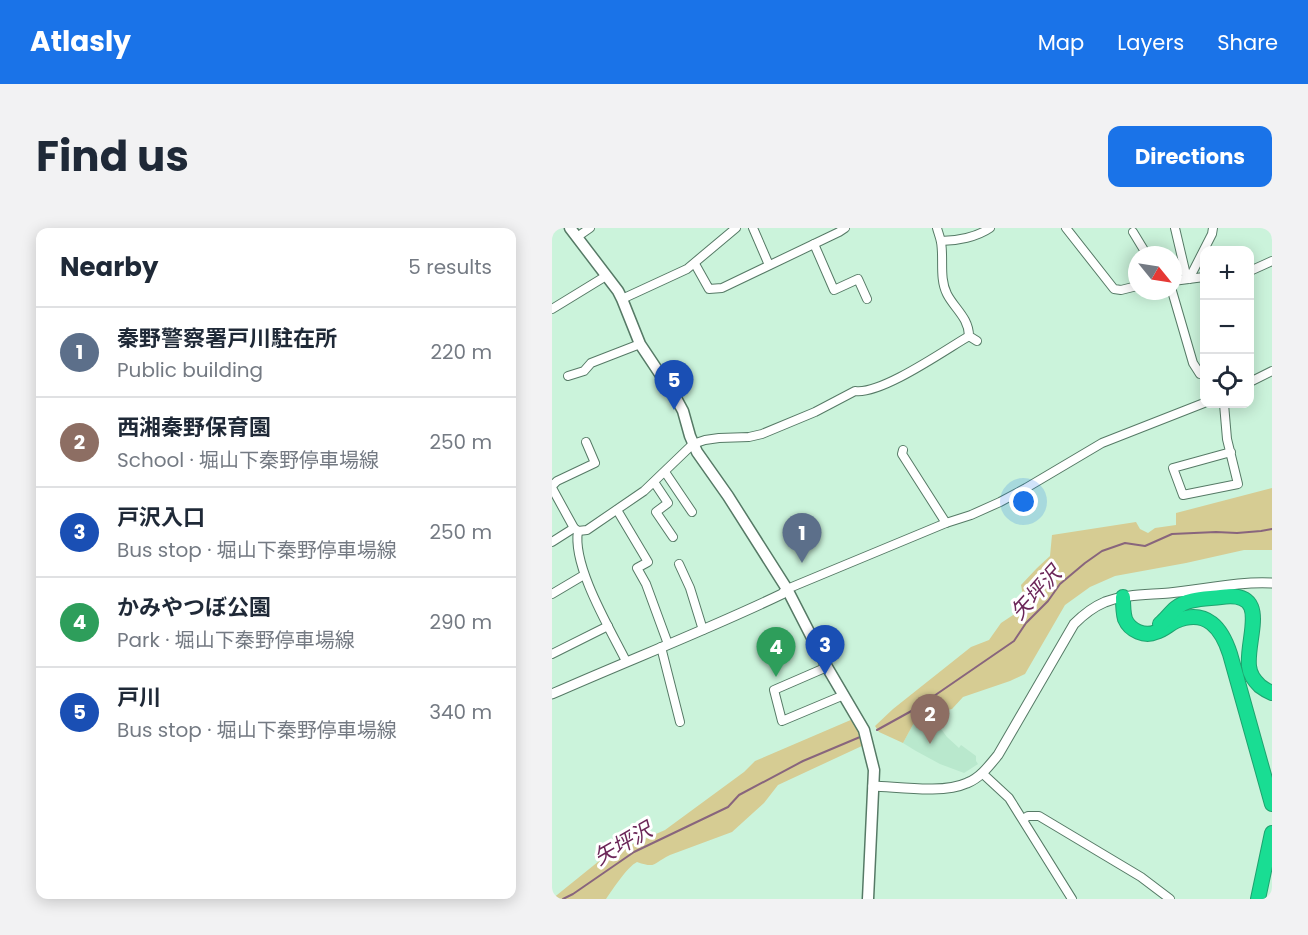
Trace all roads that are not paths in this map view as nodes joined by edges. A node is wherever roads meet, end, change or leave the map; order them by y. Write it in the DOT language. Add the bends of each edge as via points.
graph roads {
  1 [pos="590,228"];
  2 [pos="736,228"];
  3 [pos="753,228"];
  4 [pos="845,228"];
  5 [pos="937,228"];
  6 [pos="990,228"];
  7 [pos="1066,228"];
  8 [pos="1175,228"];
  9 [pos="1214,228"];
  10 [pos="573,232"];
  11 [pos="1133,232"];
  12 [pos="941,241"];
  13 [pos="814,244"];
  14 [pos="1142,246"];
  15 [pos="1272,261"];
  16 [pos="694,264"];
  17 [pos="769,265"];
  18 [pos="1254,269"];
  19 [pos="606,276"];
  20 [pos="1200,278"];
  21 [pos="1188,279"];
  22 [pos="1182,280"];
  23 [pos="1128,288"];
  24 [pos="622,299"];
  25 [pos="867,299"];
  26 [pos="1175,300"];
  27 [pos="552,309"];
  28 [pos="969,336"];
  29 [pos="977,341"];
  30 [pos="640,344"];
  31 [pos="1272,371"];
  32 [pos="1200,374"];
  33 [pos="568,376"];
  34 [pos="1254,380"];
  35 [pos="1200,405"];
  36 [pos="1224,408"];
  37 [pos="586,441"];
  38 [pos="693,444"];
  39 [pos="903,450"];
  40 [pos="1231,452"];
  41 [pos="665,472"];
  42 [pos="654,482"];
  43 [pos="552,487"];
  44 [pos="617,510"];
  45 [pos="692,512"];
  46 [pos="946,524"];
  47 [pos="576,530"];
  48 [pos="673,537"];
  49 [pos="552,542"];
  50 [pos="679,564"];
  51 [pos="584,575"];
  52 [pos="1272,583"];
  53 [pos="787,589"];
  54 [pos="552,594"];
  55 [pos="1123,597"];
  56 [pos="608,626"];
  57 [pos="703,630"];
  58 [pos="664,646"];
  59 [pos="552,654"];
  60 [pos="626,661"];
  61 [pos="828,668"];
  62 [pos="1272,693"];
  63 [pos="552,694"];
  64 [pos="844,695"];
  65 [pos="680,722"];
  66 [pos="982,773"];
  67 [pos="873,786"];
  68 [pos="1272,804"];
  69 [pos="1023,819"];
  70 [pos="1272,833"];
  71 [pos="868,899"];
  72 [pos="1072,899"];
  73 [pos="1170,899"];
  74 [pos="1258,899"];
  1 -- 10 [label="street"];
  2 -- 16 [label="street"];
  3 -- 17 [label="street"];
  4 -- 13 [label="street"];
  5 -- 12 [label="street"];
  6 -- 12 [label="street"];
  7 -- 23 [label="street" via="1114,289"];
  8 -- 21 [label="street"];
  9 -- 21 [label="street"];
  10 -- 19 [label="main road"];
  11 -- 14 [label="street"];
  12 -- 28 [label="street" via="946,294 966,322"];
  13 -- 17 [label="street"];
  13 -- 25 [label="street" via="834,290 858,279"];
  15 -- 18 [label="street"];
  16 -- 17 [label="street" via="709,288 722,288"];
  16 -- 24 [label="street"];
  19 -- 24 [label="main road"];
  19 -- 27 [label="street"];
  20 -- 21 [label="street"];
  21 -- 22 [label="street"];
  24 -- 30 [label="main road"];
  26 -- 32 [label="street" via="1193,363"];
  28 -- 29 [label="street"];
  28 -- 38 [label="street" via="894,381 855,391 762,434"];
  30 -- 33 [label="street"];
  30 -- 38 [label="main road" via="683,411"];
  31 -- 34 [label="street"];
  35 -- 46 [label="street" via="1102,443 1000,502"];
  36 -- 40 [label="street"];
  37 -- 43 [label="street" via="595,463"];
  38 -- 41 [label="street"];
  38 -- 53 [label="main road"];
  39 -- 46 [label="street"];
  40 -- 40 [label="street" via="1173,468 1184,495 1238,484"];
  41 -- 42 [label="street"];
  41 -- 45 [label="street"];
  42 -- 44 [label="street"];
  42 -- 48 [label="street" via="668,503 656,512"];
  43 -- 47 [label="street"];
  44 -- 47 [label="street" via="586,530"];
  44 -- 58 [label="street" via="648,562 637,568 646,584"];
  46 -- 53 [label="street"];
  47 -- 49 [label="street"];
  47 -- 51 [label="street"];
  50 -- 57 [label="street"];
  51 -- 54 [label="street"];
  51 -- 56 [label="street"];
  52 -- 55 [label="street"];
  53 -- 57 [label="street"];
  53 -- 61 [label="main road"];
  55 -- 62 [label="highway" via="1134,622 1149,628 1192,601 1231,596 1247,600 1256,614 1251,674"];
  55 -- 66 [label="street" via="1102,603 1074,624 998,755"];
  55 -- 68 [label="highway" via="1126,621 1142,633 1154,633 1193,617 1210,622 1221,632"];
  56 -- 59 [label="street"];
  56 -- 60 [label="street"];
  57 -- 58 [label="street"];
  58 -- 60 [label="street"];
  58 -- 65 [label="street"];
  60 -- 63 [label="street"];
  61 -- 64 [label="main road"];
  61 -- 64 [label="street" via="774,690 782,721"];
  64 -- 67 [label="main road" via="864,730 874,770"];
  66 -- 67 [label="street" via="968,783 941,789"];
  66 -- 69 [label="street" via="1009,798"];
  67 -- 71 [label="main road"];
  69 -- 72 [label="street"];
  69 -- 73 [label="street" via="1039,816 1141,877"];
  70 -- 74 [label="highway"];
}
